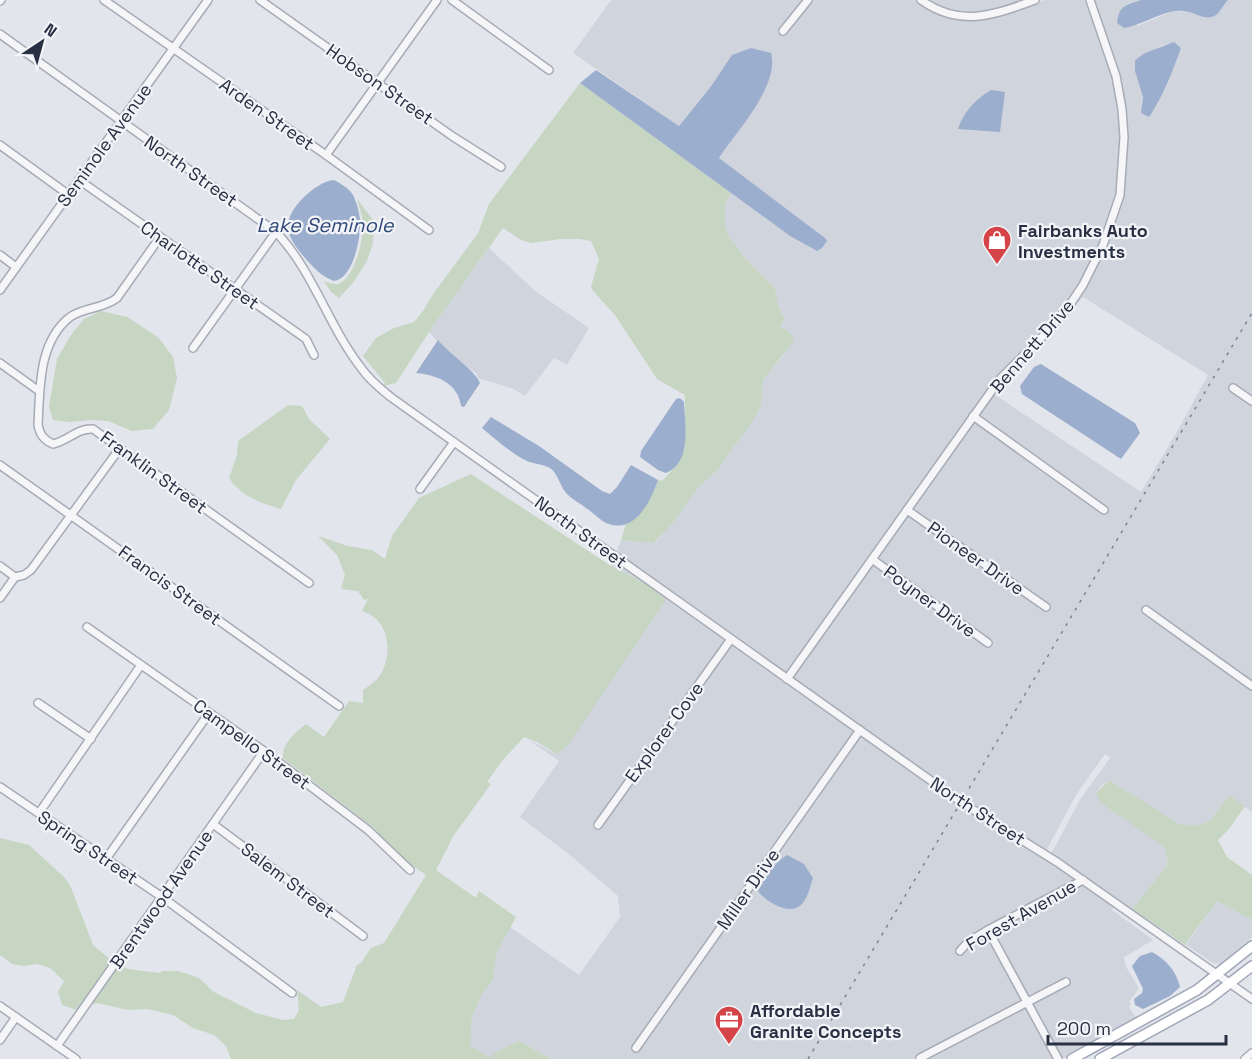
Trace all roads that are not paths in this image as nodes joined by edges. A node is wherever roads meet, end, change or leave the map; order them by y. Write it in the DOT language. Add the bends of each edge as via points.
graph roads {
  1 [pos="104,0"];
  2 [pos="208,0"];
  3 [pos="260,0"];
  4 [pos="437,0"];
  5 [pos="452,0"];
  6 [pos="808,0"];
  7 [pos="921,0"];
  8 [pos="1035,0"];
  9 [pos="1090,0"];
  10 [pos="783,31"];
  11 [pos="0,34"];
  12 [pos="173,49"];
  13 [pos="549,70"];
  14 [pos="378,82"];
  15 [pos="121,122"];
  16 [pos="0,145"];
  17 [pos="326,155"];
  18 [pos="501,167"];
  19 [pos="80,180"];
  20 [pos="69,195"];
  21 [pos="429,230"];
  22 [pos="276,232"];
  23 [pos="160,237"];
  24 [pos="0,255"];
  25 [pos="16,267"];
  26 [pos="0,290"];
  27 [pos="235,290"];
  28 [pos="193,348"];
  29 [pos="314,355"];
  30 [pos="0,363"];
  31 [pos="1233,388"];
  32 [pos="39,391"];
  33 [pos="1252,401"];
  34 [pos="974,416"];
  35 [pos="454,442"];
  36 [pos="120,448"];
  37 [pos="0,465"];
  38 [pos="420,489"];
  39 [pos="907,510"];
  40 [pos="1104,510"];
  41 [pos="71,514"];
  42 [pos="872,559"];
  43 [pos="0,566"];
  44 [pos="15,577"];
  45 [pos="309,583"];
  46 [pos="0,598"];
  47 [pos="1046,607"];
  48 [pos="1146,610"];
  49 [pos="87,627"];
  50 [pos="730,639"];
  51 [pos="987,643"];
  52 [pos="141,665"];
  53 [pos="787,679"];
  54 [pos="1252,686"];
  55 [pos="38,703"];
  56 [pos="339,706"];
  57 [pos="209,713"];
  58 [pos="860,730"];
  59 [pos="91,739"];
  60 [pos="264,752"];
  61 [pos="0,787"];
  62 [pos="39,813"];
  63 [pos="213,824"];
  64 [pos="598,825"];
  65 [pos="106,859"];
  66 [pos="410,870"];
  67 [pos="1083,880"];
  68 [pos="162,897"];
  69 [pos="988,930"];
  70 [pos="363,936"];
  71 [pos="1252,946"];
  72 [pos="960,951"];
  73 [pos="1252,966"];
  74 [pos="1217,974"];
  75 [pos="1065,982"];
  76 [pos="1230,984"];
  77 [pos="292,993"];
  78 [pos="1252,999"];
  79 [pos="1027,1002"];
  80 [pos="0,1006"];
  81 [pos="16,1017"];
  82 [pos="0,1040"];
  83 [pos="57,1046"];
  84 [pos="636,1048"];
  85 [pos="1252,1053"];
  86 [pos="921,1058"];
  87 [pos="76,1059"];
  88 [pos="1059,1059"];
  89 [pos="1072,1059"];
  90 [pos="1100,1059"];
  91 [pos="1245,1059"];
  1 -- 12 [label="street, Arden Street"];
  2 -- 12 [label="street, Seminole Avenue"];
  3 -- 14 [label="street, Hobson Street"];
  4 -- 14 [label="street"];
  5 -- 13 [label="street"];
  6 -- 10 [label="street"];
  7 -- 8 [label="street" via="940,12 968,18"];
  9 -- 34 [label="street, Bennett Drive" via="1116,76 1122,110 1120,195 1103,245 1081,288 1045,334 1000,379"];
  11 -- 15 [label="street, North Street"];
  12 -- 15 [label="street, Seminole Avenue"];
  12 -- 17 [label="street, Arden Street"];
  14 -- 17 [label="street"];
  14 -- 18 [label="street, Hobson Street"];
  15 -- 19 [label="street, Seminole Avenue"];
  15 -- 22 [label="street, North Street"];
  16 -- 20 [label="street"];
  17 -- 21 [label="street, Arden Street"];
  19 -- 20 [label="street, Seminole Avenue"];
  19 -- 23 [label="street, Charlotte Street"];
  20 -- 25 [label="street, Seminole Avenue"];
  22 -- 27 [label="street"];
  22 -- 35 [label="street, North Street" via="310,278 363,371 392,398"];
  23 -- 27 [label="street, Charlotte Street"];
  23 -- 32 [label="street" via="117,298 78,313 62,326 48,348"];
  24 -- 25 [label="street"];
  25 -- 26 [label="street, Seminole Avenue"];
  27 -- 28 [label="street"];
  27 -- 29 [label="street, Charlotte Street" via="306,339"];
  30 -- 32 [label="street"];
  31 -- 33 [label="street"];
  32 -- 36 [label="street, Franklin Street" via="39,432 48,442 58,443 79,431 93,429"];
  34 -- 39 [label="street, Bennett Drive"];
  34 -- 40 [label="street"];
  35 -- 38 [label="street"];
  35 -- 50 [label="street, North Street"];
  36 -- 41 [label="street"];
  36 -- 45 [label="street, Franklin Street"];
  37 -- 41 [label="street, Francis Street"];
  39 -- 42 [label="street, Bennett Drive"];
  39 -- 47 [label="street, Pioneer Drive"];
  41 -- 44 [label="street" via="31,570"];
  41 -- 56 [label="street, Francis Street"];
  42 -- 51 [label="street, Poyner Drive"];
  42 -- 53 [label="street, Bennett Drive"];
  43 -- 44 [label="street"];
  44 -- 46 [label="street"];
  48 -- 54 [label="street"];
  49 -- 52 [label="street, Campello Street"];
  50 -- 53 [label="street, North Street"];
  50 -- 64 [label="street, Explorer Cove"];
  52 -- 57 [label="street, Campello Street"];
  52 -- 59 [label="street"];
  53 -- 58 [label="street, North Street"];
  55 -- 59 [label="street"];
  57 -- 60 [label="street, Campello Street"];
  57 -- 65 [label="street"];
  58 -- 67 [label="street, North Street" via="961,802"];
  58 -- 84 [label="street, Miller Drive"];
  59 -- 62 [label="street"];
  60 -- 63 [label="street, Brentwood Avenue"];
  60 -- 66 [label="street, Campello Street" via="368,830"];
  61 -- 62 [label="street, Spring Street"];
  62 -- 65 [label="street, Spring Street"];
  63 -- 68 [label="street, Brentwood Avenue"];
  63 -- 70 [label="street, Salem Street"];
  65 -- 68 [label="street, Spring Street"];
  67 -- 69 [label="street, Forest Avenue"];
  67 -- 74 [label="street, North Street"];
  68 -- 77 [label="street, Spring Street"];
  68 -- 83 [label="street, Brentwood Avenue"];
  69 -- 72 [label="street, Forest Avenue"];
  69 -- 79 [label="street"];
  71 -- 74 [label="main road"];
  73 -- 76 [label="main road"];
  74 -- 76 [label="street, North Street"];
  74 -- 89 [label="main road" via="1197,990"];
  75 -- 79 [label="street"];
  76 -- 78 [label="street, North Street"];
  76 -- 90 [label="main road"];
  79 -- 86 [label="street"];
  79 -- 88 [label="street"];
  80 -- 81 [label="street"];
  81 -- 82 [label="street"];
  81 -- 83 [label="street"];
  83 -- 87 [label="street"];
  85 -- 91 [label="street"];
}
